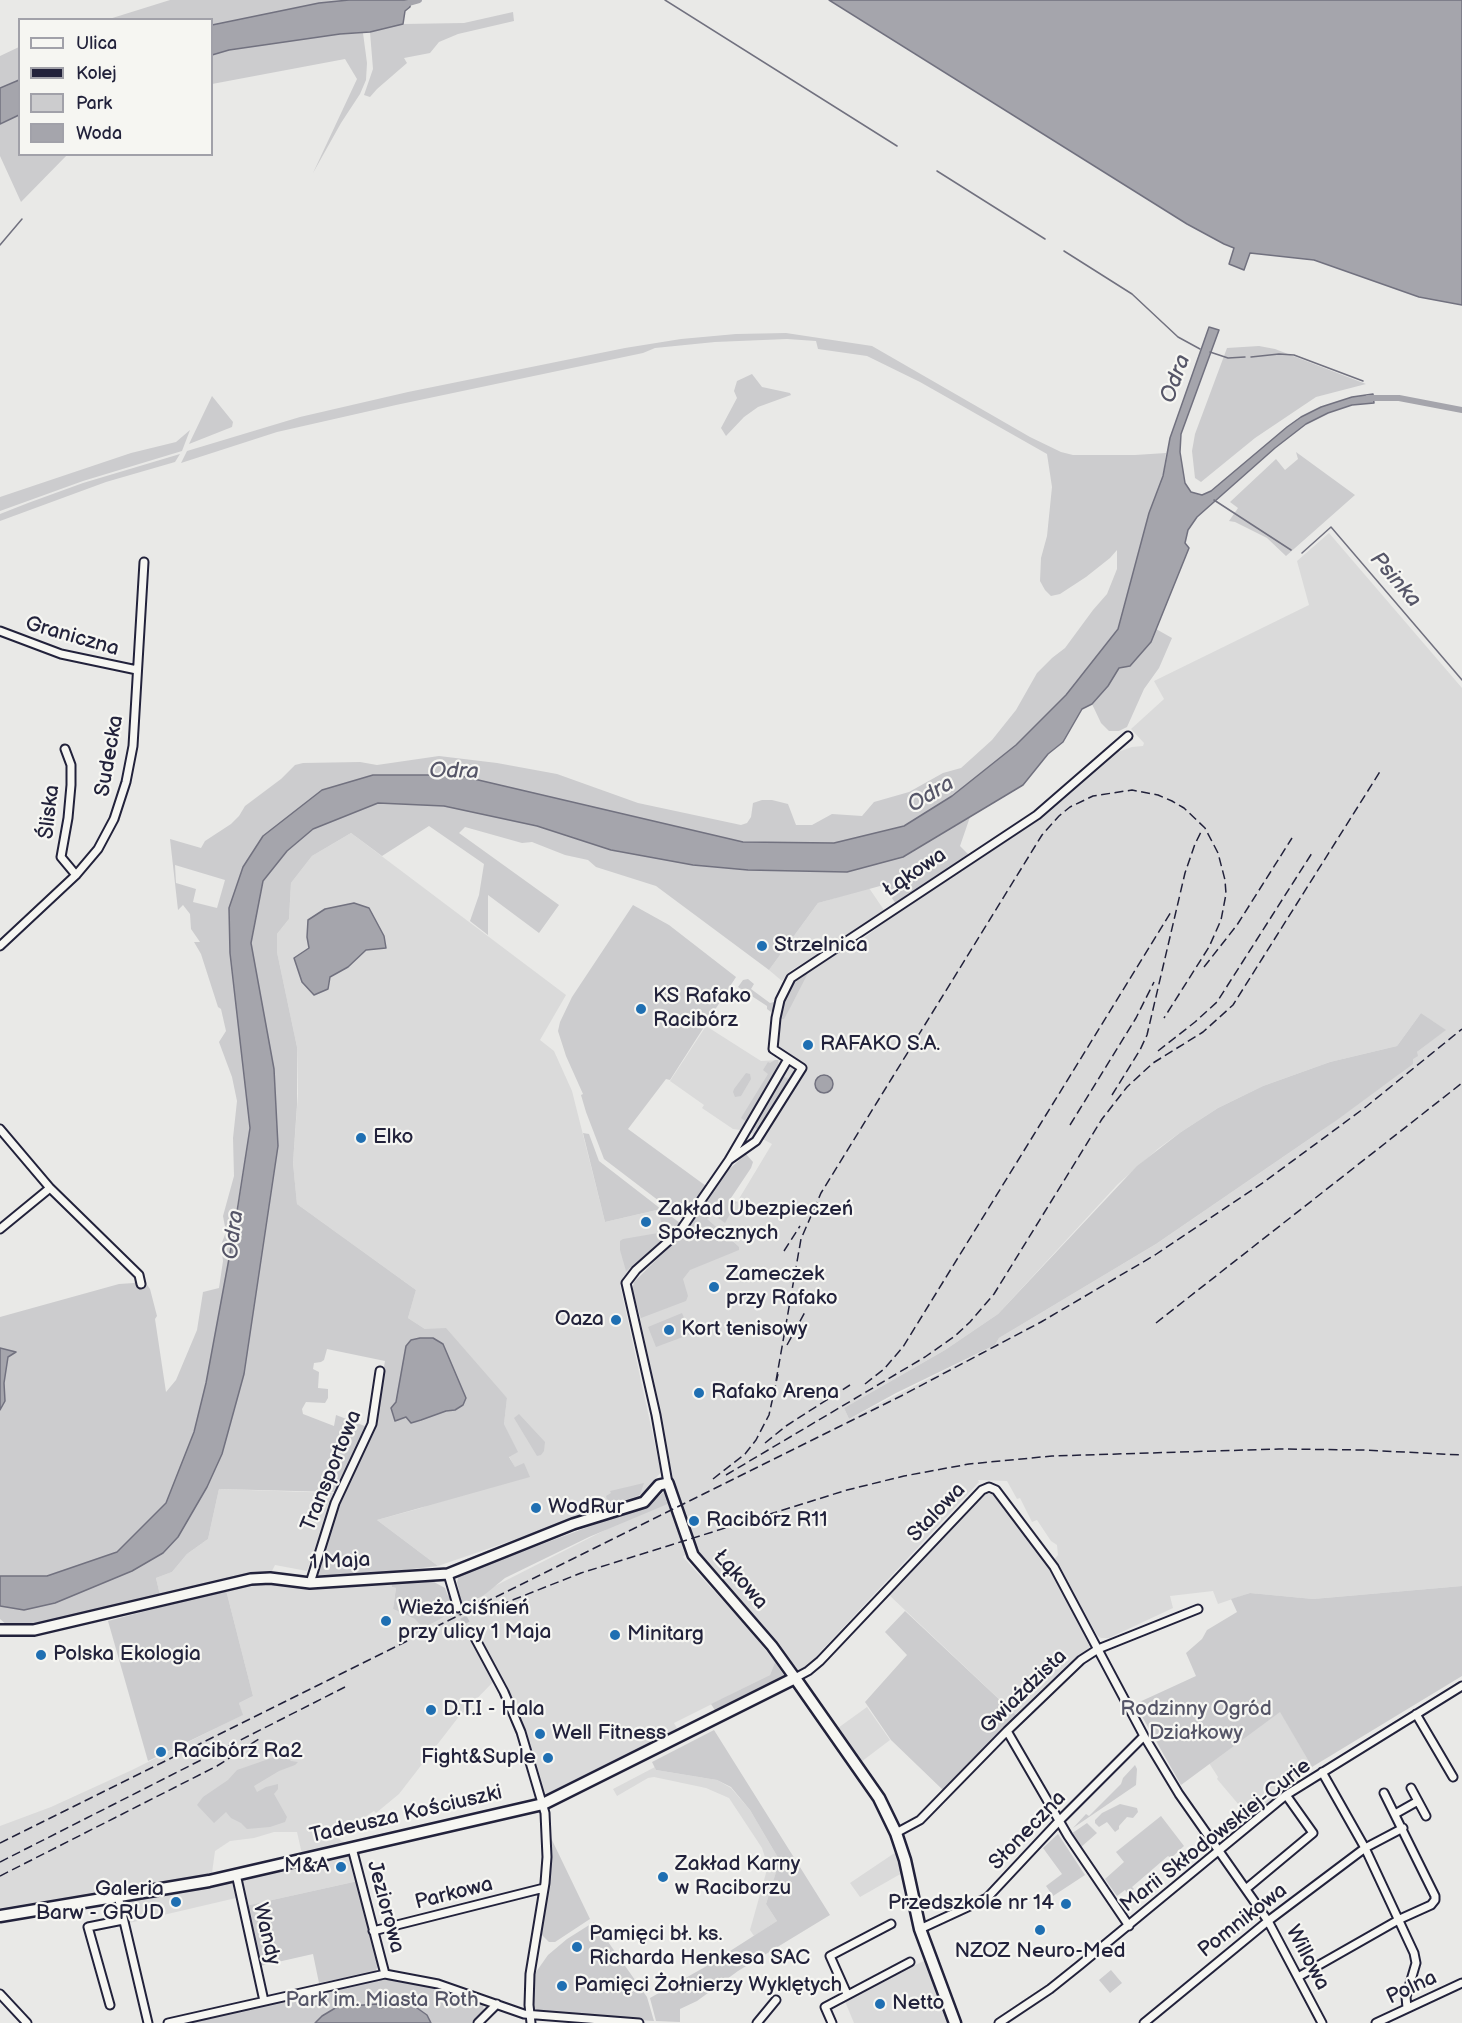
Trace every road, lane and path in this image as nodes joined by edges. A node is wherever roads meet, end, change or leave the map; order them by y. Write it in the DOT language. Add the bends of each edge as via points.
graph roads {
  1 [pos="144,562"];
  2 [pos="0,631"];
  3 [pos="137,670"];
  4 [pos="1128,736"];
  5 [pos="65,749"];
  6 [pos="76,875"];
  7 [pos="0,946"];
  8 [pos="789,1059"];
  9 [pos="0,1129"];
  10 [pos="741,1137"];
  11 [pos="756,1141"];
  12 [pos="747,1147"];
  13 [pos="729,1160"];
  14 [pos="50,1188"];
  15 [pos="0,1229"];
  16 [pos="141,1284"];
  17 [pos="380,1371"];
  18 [pos="668,1483"];
  19 [pos="448,1574"];
  20 [pos="310,1583"];
  21 [pos="458,1608"];
  22 [pos="1198,1609"];
  23 [pos="0,1630"];
  24 [pos="475,1638"];
  25 [pos="1098,1649"];
  26 [pos="795,1678"];
  27 [pos="1462,1686"];
  28 [pos="1416,1714"];
  29 [pos="1007,1731"];
  30 [pos="1144,1736"];
  31 [pos="1322,1772"];
  32 [pos="1453,1777"];
  33 [pos="1411,1788"];
  34 [pos="1384,1793"];
  35 [pos="1286,1795"];
  36 [pos="1418,1801"];
  37 [pos="543,1804"];
  38 [pos="1395,1814"];
  39 [pos="1426,1816"];
  40 [pos="1059,1821"];
  41 [pos="1402,1828"];
  42 [pos="896,1833"];
  43 [pos="352,1848"];
  44 [pos="1365,1848"];
  45 [pos="1219,1852"];
  46 [pos="236,1874"];
  47 [pos="544,1888"];
  48 [pos="1247,1888"];
  49 [pos="118,1896"];
  50 [pos="0,1916"];
  51 [pos="1400,1919"];
  52 [pos="123,1920"];
  53 [pos="1268,1921"];
  54 [pos="891,1924"];
  55 [pos="1130,1926"];
  56 [pos="920,1929"];
  57 [pos="373,1931"];
  58 [pos="910,1962"];
  59 [pos="386,1974"];
  60 [pos="1298,1977"];
  61 [pos="1462,1983"];
  62 [pos="0,1994"];
  63 [pos="848,1994"];
  64 [pos="776,2000"];
  65 [pos="264,2001"];
  66 [pos="497,2004"];
  67 [pos="110,2005"];
  68 [pos="1407,2008"];
  69 [pos="531,2019"];
  70 [pos="603,2022"];
  71 [pos="954,2022"];
  72 [pos="27,2023"];
  73 [pos="148,2023"];
  74 [pos="168,2023"];
  75 [pos="478,2023"];
  76 [pos="633,2023"];
  77 [pos="639,2023"];
  78 [pos="758,2023"];
  79 [pos="832,2023"];
  80 [pos="999,2023"];
  81 [pos="1144,2023"];
  82 [pos="1322,2023"];
  83 [pos="1376,2023"];
  1 -- 3 [label="street, Sudecka"];
  2 -- 3 [label="street, Graniczna" via="61,654"];
  3 -- 6 [label="street, Sudecka" via="133,746 126,782 114,819 98,849"];
  4 -- 8 [label="street, Łąkowa" via="1037,815 791,978 780,1000 773,1049"];
  5 -- 6 [label="street, Śliska" via="71,765 71,785 61,857"];
  6 -- 7 [label="street, Sudecka"];
  8 -- 10 [label="street, Łąkowa"];
  8 -- 11 [label="street, Łąkowa" via="802,1068"];
  9 -- 14 [label="street"];
  10 -- 11 [label="street"];
  10 -- 12 [label="street"];
  10 -- 13 [label="street, Łąkowa"];
  11 -- 12 [label="street, Łąkowa"];
  12 -- 13 [label="street, Łąkowa"];
  13 -- 18 [label="street, Łąkowa" via="680,1231 626,1283"];
  14 -- 15 [label="street"];
  14 -- 16 [label="street" via="139,1275"];
  17 -- 20 [label="street, Transportowa" via="372,1424 335,1503"];
  18 -- 19 [label="street, 1 Maja" via="659,1485 644,1502 573,1524"];
  18 -- 26 [label="street, Łąkowa" via="693,1555"];
  19 -- 20 [label="street, 1 Maja"];
  19 -- 21 [label="street"];
  20 -- 23 [label="street, 1 Maja" via="251,1579 34,1630"];
  22 -- 25 [label="street, Gwiaździsta"];
  24 -- 37 [label="street" via="512,1710"];
  25 -- 26 [label="street, Stalowa" via="1054,1567 1002,1496 988,1487 813,1667"];
  25 -- 29 [label="street, Gwiaździsta" via="1081,1660"];
  25 -- 30 [label="street, Willowa"];
  26 -- 37 [label="main road, Tadeusza Kościuszki"];
  26 -- 42 [label="main road, Łąkowa" via="879,1798"];
  27 -- 28 [label="street, Marii Skłodowskiej-Curie"];
  28 -- 31 [label="street, Marii Skłodowskiej-Curie"];
  28 -- 32 [label="street"];
  29 -- 40 [label="street"];
  29 -- 42 [label="street, Gwiaździsta" via="920,1820"];
  30 -- 40 [label="street, Słoneczna"];
  30 -- 45 [label="street, Willowa"];
  31 -- 35 [label="street, Marii Skłodowskiej-Curie"];
  31 -- 44 [label="street"];
  33 -- 36 [label="street"];
  34 -- 38 [label="street"];
  35 -- 45 [label="street, Marii Skłodowskiej-Curie"];
  35 -- 48 [label="street" via="1313,1833"];
  36 -- 38 [label="street"];
  36 -- 39 [label="street"];
  37 -- 43 [label="main road, Tadeusza Kościuszki"];
  37 -- 47 [label="street" via="547,1857"];
  38 -- 41 [label="street"];
  40 -- 55 [label="street"];
  40 -- 56 [label="street, Słoneczna" via="987,1898"];
  41 -- 44 [label="street, Pomnikowa"];
  41 -- 51 [label="street" via="1436,1898 1431,1905"];
  42 -- 56 [label="main road, Łąkowa" via="906,1860"];
  43 -- 46 [label="main road, Tadeusza Kościuszki"];
  43 -- 57 [label="street, Jeziorowa"];
  44 -- 51 [label="street"];
  44 -- 53 [label="street, Pomnikowa"];
  45 -- 48 [label="street, Willowa"];
  45 -- 55 [label="street, Marii Skłodowskiej-Curie"];
  46 -- 49 [label="main road, Tadeusza Kościuszki"];
  46 -- 65 [label="street, Wandy"];
  47 -- 57 [label="street, Parkowa"];
  47 -- 69 [label="street" via="530,1974"];
  48 -- 53 [label="street, Willowa"];
  49 -- 50 [label="main road, Tadeusza Kościuszki"];
  49 -- 52 [label="street"];
  51 -- 60 [label="street"];
  51 -- 68 [label="street" via="1416,1958"];
  52 -- 67 [label="street" via="88,1927"];
  52 -- 73 [label="street"];
  53 -- 60 [label="street, Willowa"];
  53 -- 81 [label="street, Pomnikowa"];
  54 -- 63 [label="street" via="830,1956"];
  55 -- 80 [label="street, Marii Skłodowskiej-Curie" via="1050,1989"];
  56 -- 71 [label="main road, Łąkowa"];
  57 -- 59 [label="street, Jeziorowa"];
  58 -- 63 [label="street"];
  59 -- 65 [label="street"];
  59 -- 66 [label="street" via="438,1984"];
  60 -- 82 [label="street, Willowa"];
  61 -- 68 [label="street, Polna"];
  62 -- 72 [label="street"];
  63 -- 79 [label="street" via="825,2007"];
  64 -- 78 [label="street"];
  65 -- 74 [label="street"];
  66 -- 69 [label="street"];
  66 -- 75 [label="street"];
  68 -- 83 [label="street, Polna"];
  69 -- 70 [label="street"];
  70 -- 76 [label="street"];
  76 -- 77 [label="street"];
}
